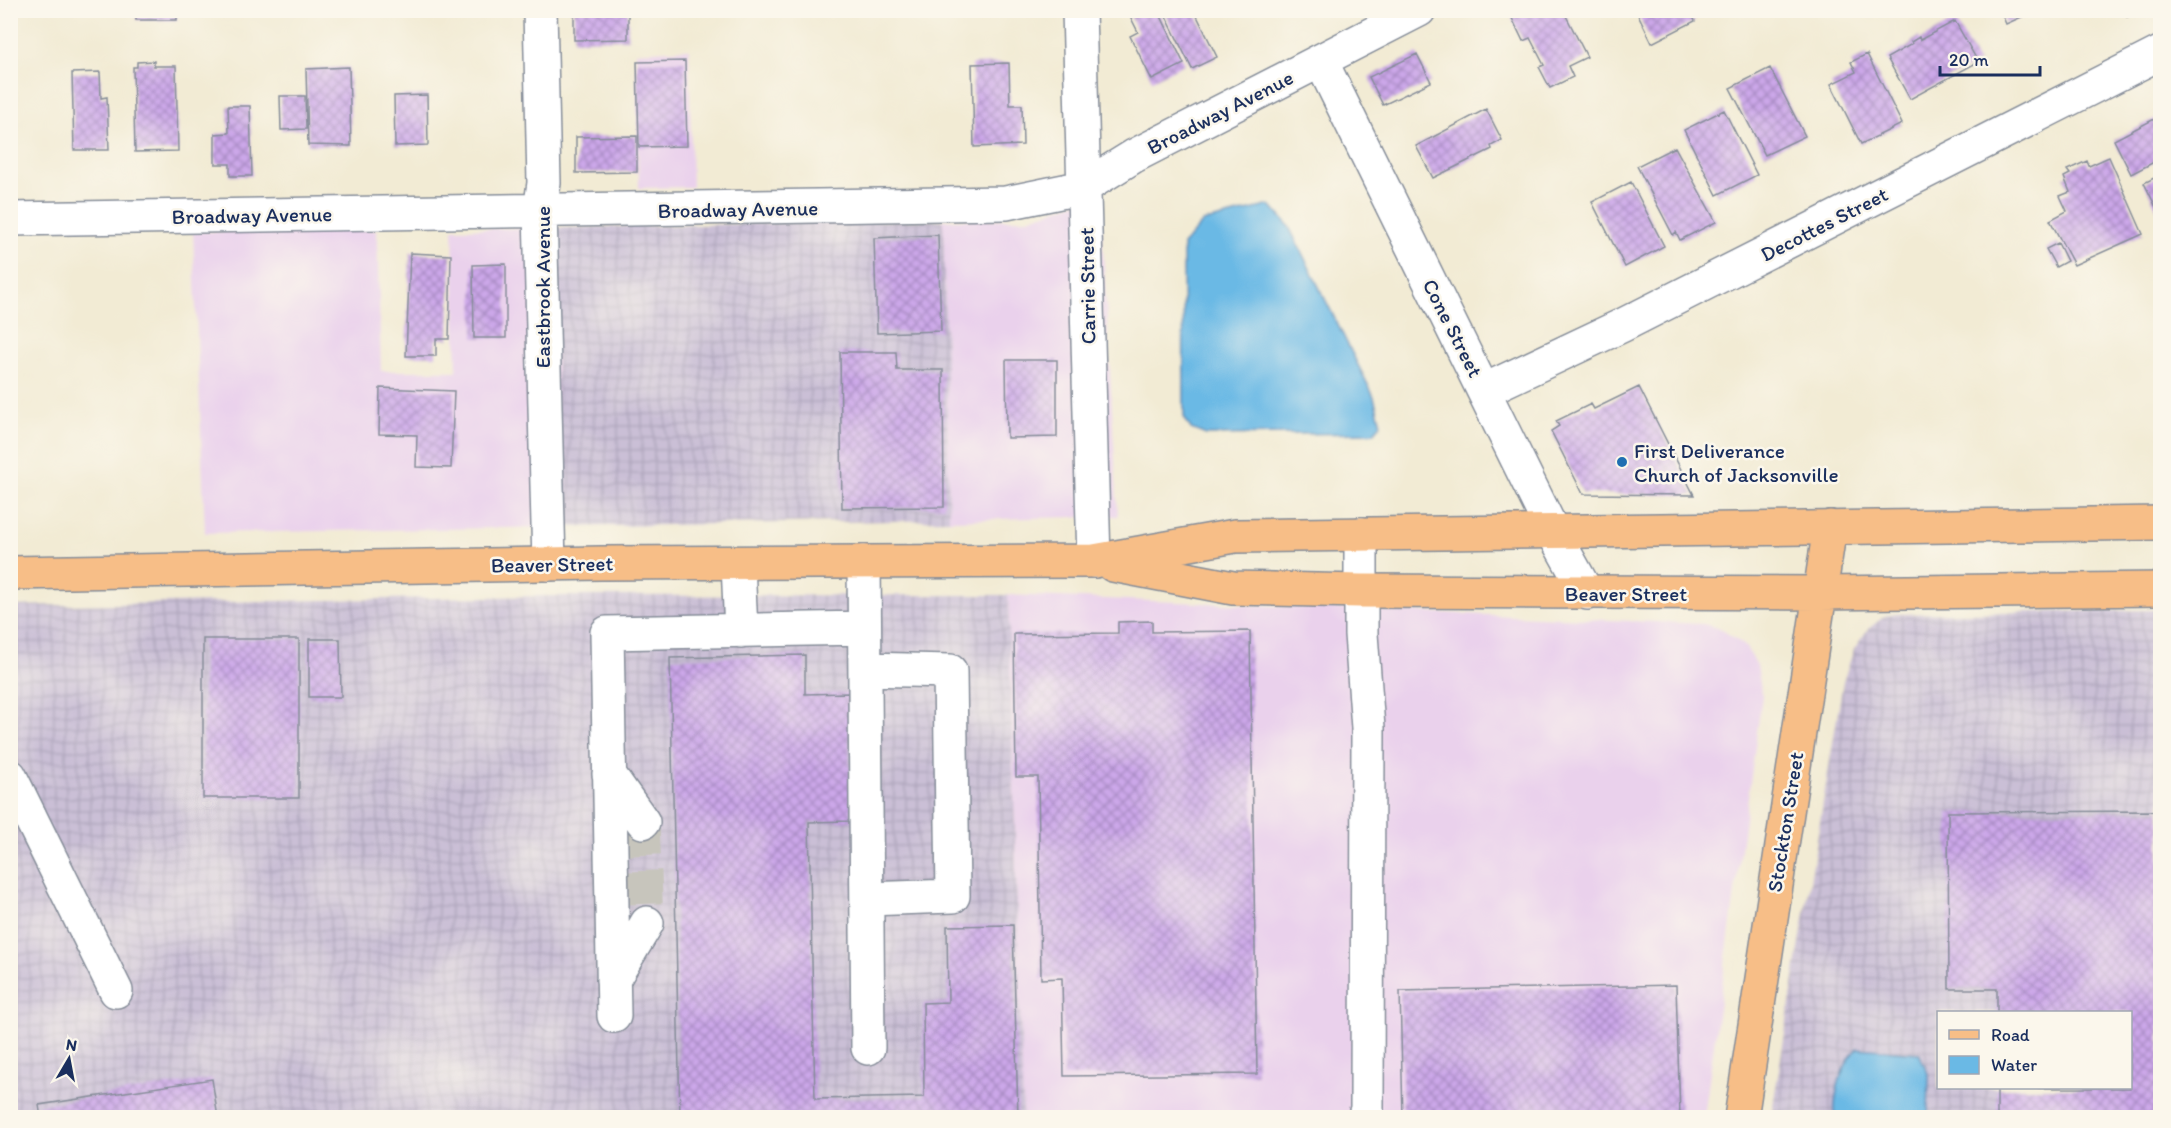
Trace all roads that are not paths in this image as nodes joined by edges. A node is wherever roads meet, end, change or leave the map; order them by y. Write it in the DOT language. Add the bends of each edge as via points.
graph roads {
  1 [pos="540,10"];
  2 [pos="1079,10"];
  3 [pos="1419,10"];
  4 [pos="2160,53"];
  5 [pos="1321,61"];
  6 [pos="1084,187"];
  7 [pos="540,211"];
  8 [pos="10,219"];
  9 [pos="1485,390"];
  10 [pos="2160,523"];
  11 [pos="1830,527"];
  12 [pos="1552,530"];
  13 [pos="1360,534"];
  14 [pos="1094,561"];
  15 [pos="864,562"];
  16 [pos="549,564"];
  17 [pos="738,564"];
  18 [pos="10,573"];
  19 [pos="2160,589"];
  20 [pos="1360,591"];
  21 [pos="1587,593"];
  22 [pos="1820,593"];
  23 [pos="864,628"];
  24 [pos="741,631"];
  25 [pos="865,669"];
  26 [pos="609,774"];
  27 [pos="10,776"];
  28 [pos="643,822"];
  29 [pos="867,899"];
  30 [pos="647,923"];
  31 [pos="613,980"];
  32 [pos="116,992"];
  33 [pos="614,1016"];
  34 [pos="868,1048"];
  35 [pos="1364,1118"];
  36 [pos="1741,1118"];
  1 -- 7 [label="street, Eastbrook Avenue" via="544,183"];
  2 -- 6 [label="street, Carrie Street"];
  3 -- 5 [label="street, Broadway Avenue"];
  4 -- 9 [label="street, Decottes Street" via="1623,325"];
  5 -- 6 [label="street, Broadway Avenue" via="1134,156"];
  5 -- 9 [label="street, Cone Street"];
  6 -- 7 [label="street, Broadway Avenue" via="1005,203 963,206"];
  6 -- 14 [label="street, Carrie Street"];
  7 -- 8 [label="street, Broadway Avenue"];
  7 -- 16 [label="street, Eastbrook Avenue"];
  9 -- 12 [label="street, Cone Street"];
  10 -- 11 [label="main road, Beaver Street"];
  11 -- 12 [label="main road, Beaver Street"];
  11 -- 22 [label="main road, Stockton Street"];
  12 -- 13 [label="main road, Beaver Street"];
  12 -- 21 [label="street, Cone Street"];
  13 -- 14 [label="main road, Beaver Street" via="1235,536"];
  13 -- 20 [label="street"];
  14 -- 15 [label="main road, Beaver Street"];
  14 -- 20 [label="main road, Beaver Street" via="1233,588"];
  15 -- 17 [label="main road, Beaver Street"];
  15 -- 23 [label="street"];
  16 -- 17 [label="main road, Beaver Street"];
  16 -- 18 [label="main road, Beaver Street"];
  17 -- 24 [label="street"];
  19 -- 22 [label="main road, Beaver Street"];
  20 -- 21 [label="main road, Beaver Street"];
  20 -- 35 [label="street" via="1368,728"];
  21 -- 22 [label="main road, Beaver Street"];
  22 -- 36 [label="main road, Stockton Street"];
  23 -- 24 [label="street"];
  23 -- 25 [label="street"];
  24 -- 26 [label="street" via="607,633"];
  25 -- 29 [label="street"];
  25 -- 29 [label="street" via="950,671 952,861 952,896"];
  26 -- 28 [label="street"];
  26 -- 31 [label="street"];
  27 -- 32 [label="street"];
  29 -- 34 [label="street"];
  30 -- 31 [label="street"];
  31 -- 33 [label="street"];
}
